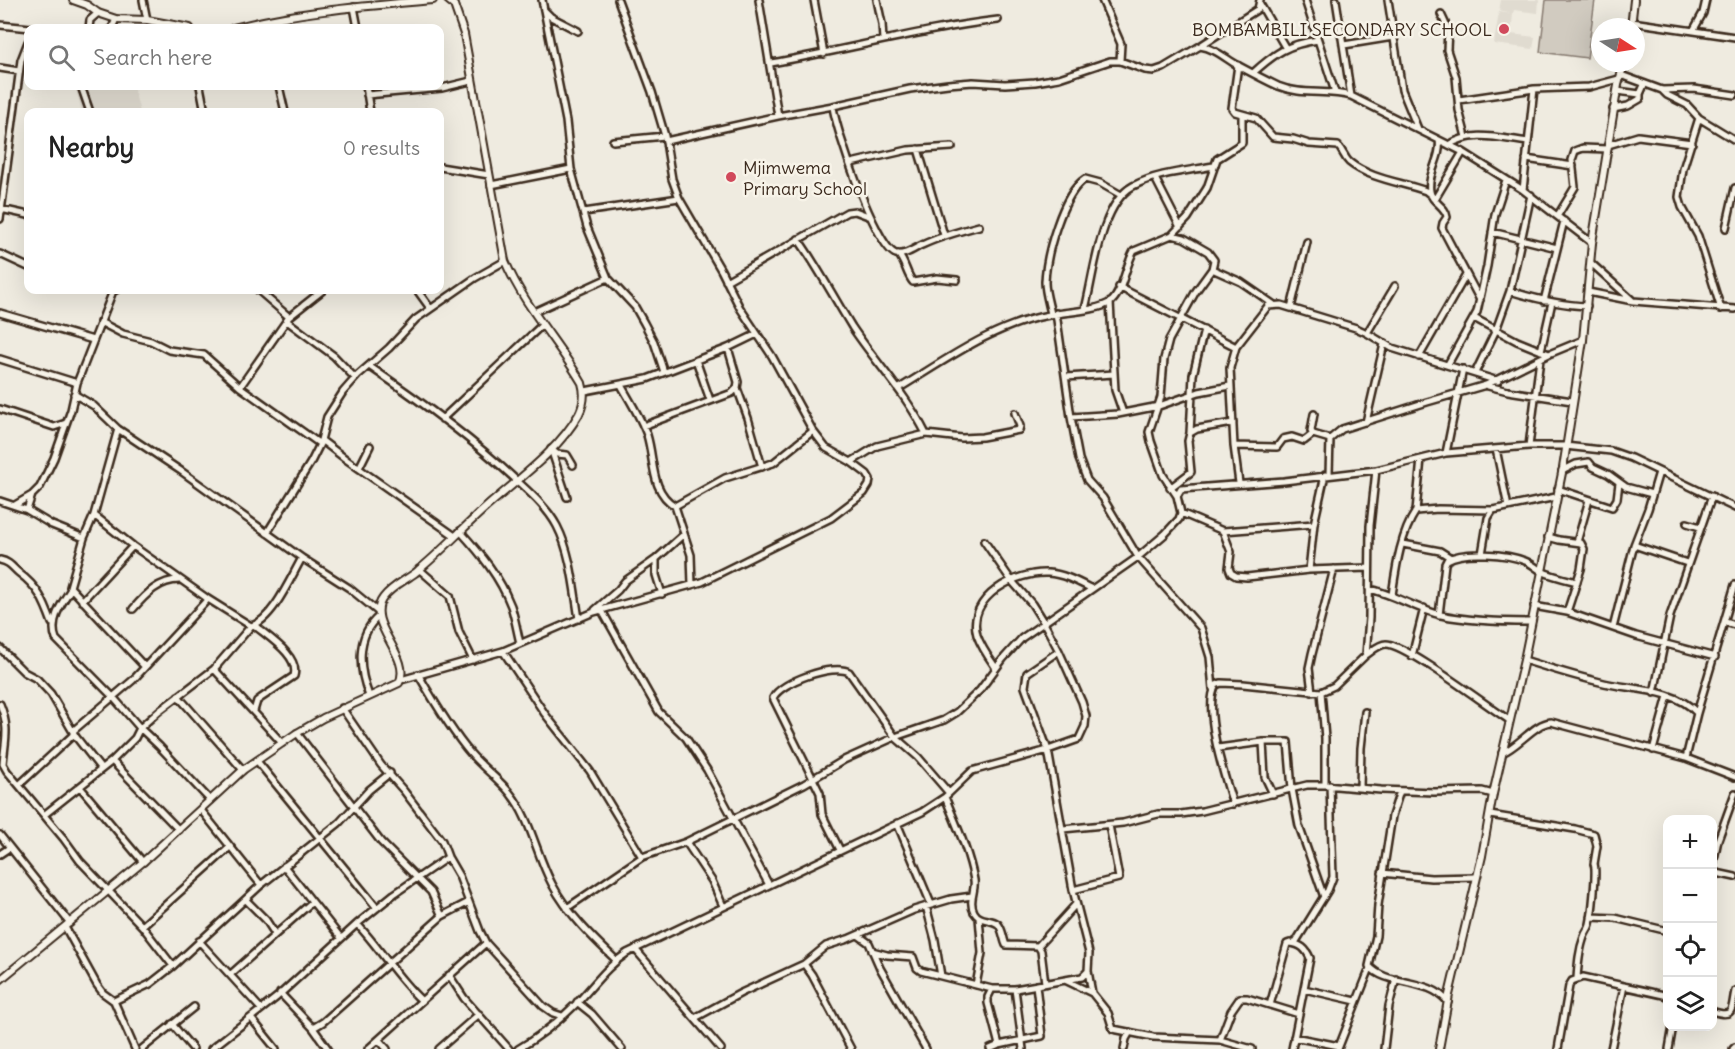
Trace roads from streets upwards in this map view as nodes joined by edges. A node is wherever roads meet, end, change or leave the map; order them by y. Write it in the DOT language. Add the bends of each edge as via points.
graph roads {
  1 [pos="74,0"];
  2 [pos="143,0"];
  3 [pos="434,0"];
  4 [pos="448,0"];
  5 [pos="542,0"];
  6 [pos="618,0"];
  7 [pos="759,0"];
  8 [pos="814,0"];
  9 [pos="877,0"];
  10 [pos="1102,0"];
  11 [pos="1305,0"];
  12 [pos="1336,0"];
  13 [pos="1388,0"];
  14 [pos="1634,0"];
  15 [pos="1706,0"];
  16 [pos="1260,2"];
  17 [pos="354,7"];
  18 [pos="544,10"];
  19 [pos="98,13"];
  20 [pos="1441,14"];
  21 [pos="1632,18"];
  22 [pos="116,19"];
  23 [pos="147,20"];
  24 [pos="267,20"];
  25 [pos="998,20"];
  26 [pos="90,24"];
  27 [pos="114,24"];
  28 [pos="168,24"];
  29 [pos="250,24"];
  30 [pos="268,24"];
  31 [pos="356,24"];
  32 [pos="0,25"];
  33 [pos="1645,26"];
  34 [pos="24,27"];
  35 [pos="578,31"];
  36 [pos="1693,31"];
  37 [pos="1393,37"];
  38 [pos="1735,37"];
  39 [pos="883,40"];
  40 [pos="1318,40"];
  41 [pos="1344,45"];
  42 [pos="1200,46"];
  43 [pos="1285,48"];
  44 [pos="24,50"];
  45 [pos="824,54"];
  46 [pos="1120,61"];
  47 [pos="771,63"];
  48 [pos="1238,65"];
  49 [pos="0,68"];
  50 [pos="20,70"];
  51 [pos="1253,72"];
  52 [pos="1621,72"];
  53 [pos="1620,77"];
  54 [pos="471,81"];
  55 [pos="1644,85"];
  56 [pos="444,88"];
  57 [pos="1534,89"];
  58 [pos="82,90"];
  59 [pos="201,90"];
  60 [pos="280,90"];
  61 [pos="366,90"];
  62 [pos="417,90"];
  63 [pos="1662,90"];
  64 [pos="1617,91"];
  65 [pos="1335,92"];
  66 [pos="367,94"];
  67 [pos="1640,94"];
  68 [pos="1735,95"];
  69 [pos="1351,96"];
  70 [pos="1459,100"];
  71 [pos="833,106"];
  72 [pos="89,108"];
  73 [pos="205,108"];
  74 [pos="284,108"];
  75 [pos="369,108"];
  76 [pos="1614,109"];
  77 [pos="1242,115"];
  78 [pos="778,116"];
  79 [pos="1700,118"];
  80 [pos="1418,130"];
  81 [pos="1466,137"];
  82 [pos="666,138"];
  83 [pos="1438,140"];
  84 [pos="1735,140"];
  85 [pos="613,141"];
  86 [pos="1528,142"];
  87 [pos="1692,143"];
  88 [pos="1449,145"];
  89 [pos="952,147"];
  90 [pos="1607,147"];
  91 [pos="918,149"];
  92 [pos="0,150"];
  93 [pos="9,152"];
  94 [pos="1463,152"];
  95 [pos="1526,159"];
  96 [pos="851,163"];
  97 [pos="1214,166"];
  98 [pos="1573,166"];
  99 [pos="444,169"];
  100 [pos="571,169"];
  101 [pos="489,175"];
  102 [pos="1155,178"];
  103 [pos="1506,180"];
  104 [pos="491,185"];
  105 [pos="1735,188"];
  106 [pos="1523,190"];
  107 [pos="1120,195"];
  108 [pos="1531,195"];
  109 [pos="1433,197"];
  110 [pos="679,198"];
  111 [pos="1,209"];
  112 [pos="584,212"];
  113 [pos="24,213"];
  114 [pos="1558,215"];
  115 [pos="871,217"];
  116 [pos="0,219"];
  117 [pos="1564,221"];
  118 [pos="980,226"];
  119 [pos="1180,227"];
  120 [pos="1726,228"];
  121 [pos="1492,232"];
  122 [pos="1172,235"];
  123 [pos="944,236"];
  124 [pos="798,239"];
  125 [pos="1521,241"];
  126 [pos="1307,242"];
  127 [pos="1592,243"];
  128 [pos="1557,248"];
  129 [pos="0,254"];
  130 [pos="898,254"];
  131 [pos="505,261"];
  132 [pos="1591,263"];
  133 [pos="24,265"];
  134 [pos="1212,269"];
  135 [pos="1466,275"];
  136 [pos="609,278"];
  137 [pos="726,280"];
  138 [pos="957,280"];
  139 [pos="1395,286"];
  140 [pos="1119,287"];
  141 [pos="1510,291"];
  142 [pos="1588,292"];
  143 [pos="110,294"];
  144 [pos="265,294"];
  145 [pos="318,294"];
  146 [pos="420,294"];
  147 [pos="1480,300"];
  148 [pos="1544,301"];
  149 [pos="1633,301"];
  150 [pos="1110,302"];
  151 [pos="1552,302"];
  152 [pos="1273,304"];
  153 [pos="1587,306"];
  154 [pos="430,308"];
  155 [pos="1291,308"];
  156 [pos="1085,309"];
  157 [pos="1721,309"];
  158 [pos="1735,309"];
  159 [pos="534,312"];
  160 [pos="0,313"];
  161 [pos="1054,314"];
  162 [pos="1180,317"];
  163 [pos="1474,318"];
  164 [pos="288,319"];
  165 [pos="100,322"];
  166 [pos="542,325"];
  167 [pos="1204,330"];
  168 [pos="1496,330"];
  169 [pos="1367,333"];
  170 [pos="757,334"];
  171 [pos="93,340"];
  172 [pos="1583,340"];
  173 [pos="1384,344"];
  174 [pos="1236,347"];
  175 [pos="728,348"];
  176 [pos="1542,351"];
  177 [pos="1549,354"];
  178 [pos="1419,357"];
  179 [pos="0,359"];
  180 [pos="1540,359"];
  181 [pos="696,360"];
  182 [pos="1448,364"];
  183 [pos="369,366"];
  184 [pos="1463,369"];
  185 [pos="664,372"];
  186 [pos="1475,373"];
  187 [pos="1114,374"];
  188 [pos="1065,377"];
  189 [pos="355,378"];
  190 [pos="1498,381"];
  191 [pos="77,383"];
  192 [pos="621,385"];
  193 [pos="1486,385"];
  194 [pos="1230,386"];
  195 [pos="240,387"];
  196 [pos="737,388"];
  197 [pos="897,389"];
  198 [pos="585,391"];
  199 [pos="1457,393"];
  200 [pos="74,394"];
  201 [pos="1191,395"];
  202 [pos="1535,395"];
  203 [pos="710,400"];
  204 [pos="1572,401"];
  205 [pos="1159,406"];
  206 [pos="0,409"];
  207 [pos="1015,413"];
  208 [pos="1123,413"];
  209 [pos="1314,414"];
  210 [pos="1071,417"];
  211 [pos="442,419"];
  212 [pos="1366,422"];
  213 [pos="66,423"];
  214 [pos="1233,423"];
  215 [pos="643,426"];
  216 [pos="118,429"];
  217 [pos="813,431"];
  218 [pos="1190,433"];
  219 [pos="926,434"];
  220 [pos="1313,434"];
  221 [pos="1330,439"];
  222 [pos="321,442"];
  223 [pos="370,446"];
  224 [pos="1234,446"];
  225 [pos="1565,446"];
  226 [pos="1529,447"];
  227 [pos="551,449"];
  228 [pos="1496,449"];
  229 [pos="1446,453"];
  230 [pos="1421,459"];
  231 [pos="851,462"];
  232 [pos="573,465"];
  233 [pos="762,467"];
  234 [pos="359,468"];
  235 [pos="1376,470"];
  236 [pos="1562,471"];
  237 [pos="1659,472"];
  238 [pos="1327,475"];
  239 [pos="516,480"];
  240 [pos="1239,483"];
  241 [pos="1619,483"];
  242 [pos="1170,488"];
  243 [pos="1558,489"];
  244 [pos="1652,494"];
  245 [pos="32,495"];
  246 [pos="1177,496"];
  247 [pos="1712,496"];
  248 [pos="567,497"];
  249 [pos="1556,497"];
  250 [pos="1589,500"];
  251 [pos="0,501"];
  252 [pos="15,505"];
  253 [pos="675,506"];
  254 [pos="1508,507"];
  255 [pos="1735,508"];
  256 [pos="27,510"];
  257 [pos="1493,510"];
  258 [pos="1416,511"];
  259 [pos="1181,513"];
  260 [pos="94,515"];
  261 [pos="1687,523"];
  262 [pos="1314,524"];
  263 [pos="1700,527"];
  264 [pos="460,531"];
  265 [pos="1223,531"];
  266 [pos="267,533"];
  267 [pos="684,534"];
  268 [pos="455,536"];
  269 [pos="1548,537"];
  270 [pos="84,538"];
  271 [pos="984,541"];
  272 [pos="1577,542"];
  273 [pos="1403,544"];
  274 [pos="1634,545"];
  275 [pos="133,546"];
  276 [pos="1482,555"];
  277 [pos="1138,556"];
  278 [pos="302,558"];
  279 [pos="1451,558"];
  280 [pos="656,559"];
  281 [pos="0,560"];
  282 [pos="1687,563"];
  283 [pos="1368,568"];
  284 [pos="419,569"];
  285 [pos="1334,569"];
  286 [pos="1309,570"];
  287 [pos="1541,571"];
  288 [pos="182,579"];
  289 [pos="1011,580"];
  290 [pos="1577,582"];
  291 [pos="692,585"];
  292 [pos="1735,585"];
  293 [pos="71,589"];
  294 [pos="1092,589"];
  295 [pos="1369,589"];
  296 [pos="662,594"];
  297 [pos="1392,595"];
  298 [pos="208,599"];
  299 [pos="82,601"];
  300 [pos="1534,606"];
  301 [pos="1424,608"];
  302 [pos="133,609"];
  303 [pos="601,609"];
  304 [pos="594,612"];
  305 [pos="1567,612"];
  306 [pos="378,613"];
  307 [pos="1440,615"];
  308 [pos="579,619"];
  309 [pos="1725,621"];
  310 [pos="1530,622"];
  311 [pos="1044,623"];
  312 [pos="53,625"];
  313 [pos="1735,625"];
  314 [pos="253,626"];
  315 [pos="1613,628"];
  316 [pos="520,643"];
  317 [pos="1664,643"];
  318 [pos="0,648"];
  319 [pos="503,651"];
  320 [pos="1059,651"];
  321 [pos="1366,655"];
  322 [pos="1412,656"];
  323 [pos="1714,657"];
  324 [pos="473,660"];
  325 [pos="1524,660"];
  326 [pos="145,667"];
  327 [pos="996,668"];
  328 [pos="214,669"];
  329 [pos="418,674"];
  330 [pos="401,680"];
  331 [pos="1213,690"];
  332 [pos="1312,692"];
  333 [pos="1322,692"];
  334 [pos="1653,693"];
  335 [pos="178,696"];
  336 [pos="369,696"];
  337 [pos="1668,696"];
  338 [pos="113,697"];
  339 [pos="0,704"];
  340 [pos="342,708"];
  341 [pos="254,711"];
  342 [pos="1365,712"];
  343 [pos="1697,713"];
  344 [pos="1509,720"];
  345 [pos="140,728"];
  346 [pos="73,731"];
  347 [pos="297,733"];
  348 [pos="895,737"];
  349 [pos="1263,742"];
  350 [pos="282,743"];
  351 [pos="1218,748"];
  352 [pos="1048,750"];
  353 [pos="1653,750"];
  354 [pos="1502,753"];
  355 [pos="1686,758"];
  356 [pos="112,760"];
  357 [pos="257,761"];
  358 [pos="101,769"];
  359 [pos="243,770"];
  360 [pos="390,773"];
  361 [pos="1735,777"];
  362 [pos="813,778"];
  363 [pos="20,785"];
  364 [pos="1328,785"];
  365 [pos="80,787"];
  366 [pos="1360,788"];
  367 [pos="1292,789"];
  368 [pos="1400,791"];
  369 [pos="1273,794"];
  370 [pos="1492,794"];
  371 [pos="1735,794"];
  372 [pos="947,795"];
  373 [pos="210,800"];
  374 [pos="1233,804"];
  375 [pos="353,806"];
  376 [pos="201,810"];
  377 [pos="44,815"];
  378 [pos="1490,815"];
  379 [pos="734,819"];
  380 [pos="897,823"];
  381 [pos="1108,825"];
  382 [pos="1062,829"];
  383 [pos="178,830"];
  384 [pos="0,835"];
  385 [pos="320,839"];
  386 [pos="686,842"];
  387 [pos="230,847"];
  388 [pos="9,848"];
  389 [pos="840,850"];
  390 [pos="0,854"];
  391 [pos="448,857"];
  392 [pos="642,857"];
  393 [pos="144,862"];
  394 [pos="284,866"];
  395 [pos="1713,869"];
  396 [pos="1717,871"];
  397 [pos="1382,873"];
  398 [pos="1735,877"];
  399 [pos="416,878"];
  400 [pos="1476,878"];
  401 [pos="261,885"];
  402 [pos="769,885"];
  403 [pos="1073,890"];
  404 [pos="108,891"];
  405 [pos="972,896"];
  406 [pos="1324,897"];
  407 [pos="246,900"];
  408 [pos="312,902"];
  409 [pos="469,902"];
  410 [pos="1076,904"];
  411 [pos="929,905"];
  412 [pos="723,906"];
  413 [pos="377,908"];
  414 [pos="567,908"];
  415 [pos="442,916"];
  416 [pos="1591,916"];
  417 [pos="979,918"];
  418 [pos="357,924"];
  419 [pos="68,925"];
  420 [pos="142,926"];
  421 [pos="1663,930"];
  422 [pos="275,934"];
  423 [pos="858,935"];
  424 [pos="342,938"];
  425 [pos="199,941"];
  426 [pos="486,942"];
  427 [pos="1295,943"];
  428 [pos="1038,946"];
  429 [pos="635,950"];
  430 [pos="872,951"];
  431 [pos="616,960"];
  432 [pos="390,963"];
  433 [pos="804,964"];
  434 [pos="173,966"];
  435 [pos="1370,968"];
  436 [pos="1088,971"];
  437 [pos="231,974"];
  438 [pos="450,975"];
  439 [pos="941,976"];
  440 [pos="1577,978"];
  441 [pos="1396,979"];
  442 [pos="0,980"];
  443 [pos="1065,980"];
  444 [pos="1045,983"];
  445 [pos="976,985"];
  446 [pos="1036,985"];
  447 [pos="1624,986"];
  448 [pos="993,989"];
  449 [pos="1015,989"];
  450 [pos="1304,989"];
  451 [pos="1735,991"];
  452 [pos="280,993"];
  453 [pos="1092,993"];
  454 [pos="1663,995"];
  455 [pos="421,1000"];
  456 [pos="114,1001"];
  457 [pos="1356,1001"];
  458 [pos="578,1002"];
  459 [pos="1448,1002"];
  460 [pos="1270,1005"];
  461 [pos="194,1007"];
  462 [pos="261,1009"];
  463 [pos="1717,1012"];
  464 [pos="479,1014"];
  465 [pos="1299,1014"];
  466 [pos="562,1016"];
  467 [pos="251,1018"];
  468 [pos="695,1018"];
  469 [pos="172,1024"];
  470 [pos="314,1028"];
  471 [pos="1672,1031"];
  472 [pos="1130,1032"];
  473 [pos="1294,1037"];
  474 [pos="379,1040"];
  475 [pos="1021,1040"];
  476 [pos="1220,1040"];
  477 [pos="999,1045"];
  478 [pos="1338,1048"];
  479 [pos="135,1049"];
  480 [pos="142,1049"];
  481 [pos="193,1049"];
  482 [pos="212,1049"];
  483 [pos="276,1049"];
  484 [pos="328,1049"];
  485 [pos="368,1049"];
  486 [pos="387,1049"];
  487 [pos="439,1049"];
  488 [pos="509,1049"];
  489 [pos="518,1049"];
  490 [pos="622,1049"];
  491 [pos="721,1049"];
  492 [pos="851,1049"];
  493 [pos="926,1049"];
  494 [pos="990,1049"];
  495 [pos="1023,1049"];
  496 [pos="1124,1049"];
  497 [pos="1252,1049"];
  498 [pos="1292,1049"];
  499 [pos="1384,1049"];
  500 [pos="1439,1049"];
  501 [pos="1558,1049"];
  502 [pos="1611,1049"];
  503 [pos="1669,1049"];
  1 -- 19 [label="street"];
  2 -- 23 [label="street"];
  3 -- 17 [label="street"];
  4 -- 54 [label="street" via="454,5 464,34"];
  5 -- 18 [label="street"];
  6 -- 82 [label="street"];
  7 -- 47 [label="street"];
  8 -- 45 [label="street"];
  9 -- 39 [label="street"];
  10 -- 46 [label="street" via="1121,44"];
  11 -- 40 [label="street"];
  12 -- 41 [label="street"];
  13 -- 37 [label="street"];
  14 -- 21 [label="street"];
  15 -- 36 [label="street"];
  16 -- 42 [label="street" via="1258,9"];
  16 -- 43 [label="street"];
  17 -- 24 [label="street"];
  17 -- 31 [label="street"];
  18 -- 35 [label="street"];
  18 -- 100 [label="street" via="566,121"];
  19 -- 22 [label="street"];
  19 -- 26 [label="street"];
  20 -- 70 [label="street" via="1448,29 1447,50"];
  22 -- 23 [label="street"];
  22 -- 27 [label="street"];
  23 -- 28 [label="street"];
  24 -- 29 [label="street"];
  24 -- 30 [label="street"];
  25 -- 39 [label="street"];
  32 -- 34 [label="street"];
  33 -- 36 [label="street"];
  36 -- 38 [label="street"];
  37 -- 41 [label="street"];
  37 -- 80 [label="street" via="1402,90"];
  39 -- 45 [label="street"];
  40 -- 43 [label="street"];
  40 -- 65 [label="street"];
  41 -- 69 [label="street"];
  42 -- 46 [label="street" via="1154,70"];
  42 -- 48 [label="street"];
  43 -- 51 [label="street"];
  44 -- 50 [label="street"];
  45 -- 47 [label="street"];
  46 -- 71 [label="street" via="1035,82 948,84"];
  47 -- 78 [label="street"];
  48 -- 51 [label="street"];
  48 -- 77 [label="street" via="1231,102 1232,108"];
  49 -- 50 [label="street"];
  50 -- 93 [label="street"];
  51 -- 65 [label="street" via="1294,91"];
  52 -- 53 [label="street"];
  53 -- 55 [label="street"];
  53 -- 57 [label="street" via="1589,87"];
  53 -- 64 [label="street"];
  54 -- 56 [label="street"];
  54 -- 101 [label="street"];
  55 -- 63 [label="street"];
  55 -- 67 [label="street"];
  57 -- 70 [label="street"];
  57 -- 86 [label="street"];
  58 -- 72 [label="street"];
  59 -- 73 [label="street"];
  60 -- 74 [label="street"];
  61 -- 66 [label="street"];
  62 -- 66 [label="street"];
  63 -- 68 [label="street" via="1694,89"];
  63 -- 79 [label="street" via="1688,105"];
  64 -- 67 [label="street"];
  64 -- 76 [label="street"];
  65 -- 69 [label="street"];
  66 -- 75 [label="street"];
  67 -- 76 [label="street" via="1636,102"];
  69 -- 80 [label="street"];
  70 -- 81 [label="street"];
  71 -- 78 [label="street"];
  71 -- 96 [label="street"];
  76 -- 90 [label="street"];
  77 -- 97 [label="street" via="1242,142 1217,159"];
  77 -- 109 [label="street" via="1256,118 1273,137 1338,146 1355,165"];
  78 -- 82 [label="street"];
  79 -- 84 [label="street"];
  79 -- 87 [label="street"];
  80 -- 83 [label="street"];
  81 -- 86 [label="street"];
  81 -- 88 [label="street"];
  82 -- 85 [label="street"];
  82 -- 110 [label="street"];
  83 -- 88 [label="street"];
  83 -- 109 [label="street" via="1439,154 1430,185"];
  86 -- 95 [label="street"];
  87 -- 90 [label="street" via="1638,136"];
  87 -- 157 [label="street" via="1679,197 1698,236"];
  88 -- 94 [label="street"];
  89 -- 91 [label="street"];
  90 -- 98 [label="street" via="1575,152"];
  90 -- 127 [label="street"];
  91 -- 96 [label="street"];
  91 -- 123 [label="street"];
  92 -- 93 [label="street"];
  93 -- 111 [label="street"];
  94 -- 103 [label="street"];
  94 -- 109 [label="street"];
  95 -- 98 [label="street"];
  95 -- 106 [label="street"];
  96 -- 115 [label="street"];
  97 -- 102 [label="street"];
  97 -- 119 [label="street" via="1207,188"];
  98 -- 114 [label="street" via="1575,188"];
  99 -- 101 [label="street"];
  100 -- 104 [label="street"];
  100 -- 112 [label="street"];
  101 -- 104 [label="street"];
  102 -- 107 [label="street"];
  102 -- 119 [label="street"];
  103 -- 106 [label="street"];
  103 -- 121 [label="street"];
  104 -- 131 [label="street"];
  105 -- 120 [label="street"];
  106 -- 108 [label="street"];
  107 -- 156 [label="street" via="1108,217"];
  107 -- 161 [label="street" via="1085,179 1070,197 1054,239 1045,280"];
  108 -- 114 [label="street"];
  108 -- 125 [label="street"];
  109 -- 135 [label="street" via="1448,215 1442,228"];
  110 -- 112 [label="street"];
  110 -- 137 [label="street"];
  111 -- 113 [label="street"];
  111 -- 116 [label="street"];
  112 -- 136 [label="street"];
  114 -- 117 [label="street"];
  115 -- 124 [label="street" via="847,212"];
  115 -- 130 [label="street" via="886,245"];
  117 -- 127 [label="street"];
  117 -- 128 [label="street"];
  118 -- 123 [label="street"];
  119 -- 122 [label="street"];
  121 -- 125 [label="street"];
  121 -- 147 [label="street"];
  122 -- 134 [label="street" via="1208,252 1214,260"];
  122 -- 140 [label="street" via="1134,251"];
  123 -- 130 [label="street"];
  124 -- 137 [label="street"];
  124 -- 197 [label="street" via="852,327"];
  125 -- 128 [label="street"];
  125 -- 141 [label="street"];
  126 -- 155 [label="street"];
  127 -- 132 [label="street"];
  128 -- 148 [label="street"];
  129 -- 133 [label="street"];
  130 -- 138 [label="street" via="913,282"];
  131 -- 154 [label="street"];
  131 -- 159 [label="street"];
  132 -- 142 [label="street"];
  132 -- 149 [label="street"];
  134 -- 152 [label="street" via="1241,282"];
  134 -- 162 [label="street"];
  135 -- 147 [label="street"];
  135 -- 178 [label="street"];
  136 -- 159 [label="street"];
  136 -- 185 [label="street" via="635,307 654,342"];
  137 -- 170 [label="street"];
  139 -- 169 [label="street"];
  140 -- 150 [label="street"];
  140 -- 162 [label="street"];
  141 -- 148 [label="street"];
  141 -- 168 [label="street"];
  142 -- 149 [label="street"];
  142 -- 153 [label="street"];
  143 -- 165 [label="street"];
  144 -- 164 [label="street"];
  145 -- 164 [label="street"];
  146 -- 154 [label="street"];
  147 -- 163 [label="street"];
  148 -- 151 [label="street"];
  149 -- 157 [label="street"];
  150 -- 156 [label="street"];
  150 -- 187 [label="street"];
  151 -- 153 [label="street"];
  151 -- 176 [label="street"];
  152 -- 155 [label="street"];
  152 -- 174 [label="street" via="1264,309"];
  153 -- 172 [label="street"];
  154 -- 183 [label="street"];
  155 -- 169 [label="street"];
  156 -- 161 [label="street"];
  157 -- 158 [label="street"];
  159 -- 166 [label="street"];
  160 -- 171 [label="street"];
  161 -- 188 [label="street"];
  161 -- 197 [label="street" via="1006,327"];
  162 -- 167 [label="street"];
  162 -- 205 [label="street" via="1164,359"];
  163 -- 168 [label="street"];
  163 -- 182 [label="street"];
  164 -- 189 [label="street"];
  164 -- 195 [label="street"];
  165 -- 171 [label="street"];
  165 -- 195 [label="street" via="169,350 204,355"];
  166 -- 198 [label="street" via="573,366"];
  166 -- 211 [label="street"];
  167 -- 174 [label="street"];
  167 -- 201 [label="street"];
  168 -- 176 [label="street"];
  168 -- 186 [label="street"];
  169 -- 173 [label="street"];
  170 -- 175 [label="street"];
  170 -- 217 [label="street"];
  171 -- 191 [label="street"];
  172 -- 177 [label="street"];
  172 -- 204 [label="street"];
  173 -- 178 [label="street"];
  173 -- 212 [label="street"];
  174 -- 194 [label="street"];
  175 -- 181 [label="street"];
  175 -- 196 [label="street" via="738,376"];
  176 -- 177 [label="street"];
  177 -- 180 [label="street"];
  178 -- 182 [label="street"];
  179 -- 191 [label="street"];
  180 -- 190 [label="street"];
  180 -- 202 [label="street"];
  181 -- 185 [label="street"];
  181 -- 203 [label="street"];
  182 -- 184 [label="street"];
  183 -- 189 [label="street"];
  183 -- 211 [label="street"];
  184 -- 186 [label="street"];
  184 -- 199 [label="street"];
  185 -- 192 [label="street"];
  186 -- 190 [label="street"];
  187 -- 188 [label="street"];
  187 -- 208 [label="street"];
  188 -- 210 [label="street"];
  189 -- 222 [label="street" via="331,410"];
  190 -- 193 [label="street"];
  191 -- 200 [label="street"];
  192 -- 198 [label="street"];
  192 -- 215 [label="street"];
  193 -- 199 [label="street"];
  193 -- 202 [label="street"];
  194 -- 201 [label="street"];
  194 -- 214 [label="street"];
  195 -- 222 [label="street"];
  196 -- 203 [label="street"];
  196 -- 233 [label="street"];
  197 -- 219 [label="street"];
  198 -- 227 [label="street" via="579,413"];
  199 -- 212 [label="street"];
  199 -- 229 [label="street"];
  200 -- 213 [label="street"];
  200 -- 216 [label="street" via="94,406"];
  201 -- 205 [label="street"];
  201 -- 218 [label="street"];
  202 -- 204 [label="street"];
  202 -- 226 [label="street"];
  203 -- 215 [label="street"];
  204 -- 225 [label="street"];
  205 -- 208 [label="street"];
  205 -- 242 [label="street" via="1149,432"];
  206 -- 213 [label="street" via="54,427"];
  207 -- 219 [label="street" via="1020,426 1011,432 962,438"];
  208 -- 210 [label="street"];
  209 -- 220 [label="street"];
  210 -- 277 [label="street" via="1087,480"];
  211 -- 239 [label="street"];
  212 -- 221 [label="street" via="1342,429"];
  213 -- 245 [label="street" via="54,458"];
  214 -- 218 [label="street"];
  214 -- 224 [label="street"];
  215 -- 253 [label="street" via="658,489"];
  216 -- 260 [label="street"];
  216 -- 266 [label="street"];
  217 -- 231 [label="street" via="826,448"];
  217 -- 233 [label="street" via="779,459"];
  218 -- 242 [label="street" via="1191,472"];
  219 -- 231 [label="street" via="877,446"];
  220 -- 221 [label="street"];
  220 -- 224 [label="street" via="1304,441 1283,439 1277,447"];
  221 -- 238 [label="street"];
  222 -- 234 [label="street"];
  222 -- 266 [label="street"];
  223 -- 234 [label="street"];
  224 -- 240 [label="street"];
  225 -- 226 [label="street"];
  225 -- 236 [label="street"];
  225 -- 237 [label="street" via="1611,451"];
  226 -- 228 [label="street"];
  227 -- 232 [label="street" via="567,455"];
  227 -- 239 [label="street"];
  227 -- 248 [label="street"];
  228 -- 229 [label="street"];
  228 -- 254 [label="street"];
  229 -- 230 [label="street"];
  230 -- 235 [label="street"];
  230 -- 258 [label="street"];
  231 -- 291 [label="street" via="870,479 864,493 850,505"];
  233 -- 253 [label="street" via="707,486"];
  234 -- 268 [label="street"];
  235 -- 238 [label="street"];
  235 -- 283 [label="street"];
  236 -- 241 [label="street" via="1589,462"];
  236 -- 243 [label="street"];
  237 -- 244 [label="street"];
  237 -- 247 [label="street"];
  238 -- 240 [label="street"];
  238 -- 262 [label="street"];
  239 -- 264 [label="street"];
  239 -- 308 [label="street" via="558,527"];
  240 -- 246 [label="street" via="1185,488"];
  241 -- 244 [label="street"];
  241 -- 250 [label="street" via="1614,507"];
  242 -- 246 [label="street"];
  243 -- 249 [label="street"];
  243 -- 250 [label="street"];
  244 -- 274 [label="street"];
  245 -- 252 [label="street"];
  245 -- 256 [label="street"];
  246 -- 259 [label="street"];
  247 -- 255 [label="street"];
  247 -- 263 [label="street"];
  249 -- 254 [label="street"];
  249 -- 269 [label="street"];
  250 -- 272 [label="street"];
  251 -- 252 [label="street"];
  252 -- 256 [label="street"];
  253 -- 267 [label="street"];
  254 -- 257 [label="street"];
  256 -- 270 [label="street"];
  257 -- 258 [label="street"];
  257 -- 276 [label="street"];
  258 -- 273 [label="street"];
  259 -- 265 [label="street"];
  259 -- 277 [label="street" via="1165,534"];
  260 -- 270 [label="street"];
  260 -- 275 [label="street"];
  261 -- 263 [label="street"];
  262 -- 265 [label="street"];
  262 -- 286 [label="street"];
  263 -- 282 [label="street"];
  264 -- 268 [label="street"];
  264 -- 316 [label="street" via="503,587"];
  265 -- 286 [label="street" via="1231,552 1229,568 1236,576"];
  266 -- 278 [label="street"];
  267 -- 280 [label="street"];
  267 -- 291 [label="street" via="691,555"];
  268 -- 284 [label="street"];
  269 -- 272 [label="street"];
  269 -- 287 [label="street"];
  270 -- 293 [label="street"];
  271 -- 289 [label="street"];
  272 -- 290 [label="street" via="1584,549"];
  273 -- 279 [label="street" via="1440,551"];
  273 -- 297 [label="street"];
  274 -- 282 [label="street"];
  274 -- 315 [label="street"];
  275 -- 288 [label="street"];
  275 -- 299 [label="street"];
  276 -- 279 [label="street"];
  276 -- 287 [label="street" via="1525,561"];
  277 -- 294 [label="street"];
  277 -- 331 [label="street" via="1201,628 1210,657"];
  278 -- 306 [label="street"];
  278 -- 314 [label="street" via="273,607"];
  279 -- 307 [label="street" via="1444,571"];
  280 -- 296 [label="street"];
  280 -- 304 [label="street" via="625,581"];
  281 -- 312 [label="street" via="9,562 35,586"];
  282 -- 317 [label="street"];
  283 -- 285 [label="street"];
  283 -- 295 [label="street"];
  284 -- 306 [label="street" via="391,589 381,600"];
  284 -- 324 [label="street" via="450,596 459,632"];
  285 -- 286 [label="street"];
  285 -- 332 [label="street" via="1312,654"];
  287 -- 290 [label="street"];
  287 -- 300 [label="street"];
  288 -- 298 [label="street"];
  288 -- 302 [label="street" via="164,582"];
  289 -- 294 [label="street" via="1050,573"];
  289 -- 311 [label="street"];
  289 -- 327 [label="street" via="990,595 976,625"];
  290 -- 305 [label="street"];
  291 -- 296 [label="street"];
  292 -- 309 [label="street"];
  293 -- 299 [label="street"];
  293 -- 312 [label="street"];
  294 -- 311 [label="street"];
  295 -- 297 [label="street"];
  295 -- 321 [label="street"];
  296 -- 303 [label="street"];
  297 -- 301 [label="street"];
  298 -- 314 [label="street"];
  298 -- 326 [label="street"];
  299 -- 326 [label="street"];
  300 -- 305 [label="street"];
  300 -- 310 [label="street"];
  301 -- 307 [label="street"];
  301 -- 322 [label="street"];
  303 -- 304 [label="street"];
  303 -- 379 [label="street" via="651,700 692,746"];
  304 -- 308 [label="street"];
  305 -- 315 [label="street"];
  306 -- 330 [label="street" via="402,669"];
  306 -- 336 [label="street" via="365,632 362,647 362,670"];
  307 -- 310 [label="street"];
  308 -- 316 [label="street"];
  309 -- 313 [label="street"];
  309 -- 323 [label="street"];
  310 -- 325 [label="street"];
  311 -- 320 [label="street"];
  311 -- 327 [label="street" via="1022,638"];
  312 -- 338 [label="street" via="56,639"];
  314 -- 328 [label="street"];
  314 -- 341 [label="street" via="292,658 296,670 294,676 257,701"];
  315 -- 317 [label="street"];
  316 -- 319 [label="street"];
  317 -- 323 [label="street"];
  317 -- 334 [label="street"];
  318 -- 346 [label="street" via="48,690"];
  319 -- 324 [label="street"];
  319 -- 392 [label="street" via="590,771"];
  320 -- 352 [label="street" via="1024,678"];
  320 -- 352 [label="street" via="1082,702 1085,726 1079,738"];
  321 -- 322 [label="street" via="1388,644"];
  321 -- 333 [label="street" via="1334,686"];
  322 -- 344 [label="street"];
  323 -- 343 [label="street"];
  324 -- 329 [label="street"];
  325 -- 334 [label="street"];
  325 -- 344 [label="street"];
  326 -- 338 [label="street"];
  327 -- 348 [label="street" via="957,712"];
  328 -- 335 [label="street"];
  328 -- 341 [label="street"];
  329 -- 330 [label="street"];
  329 -- 414 [label="street" via="469,751 510,792"];
  330 -- 336 [label="street" via="396,686"];
  331 -- 332 [label="street" via="1221,684"];
  331 -- 351 [label="street" via="1212,717"];
  332 -- 333 [label="street"];
  333 -- 364 [label="street"];
  334 -- 337 [label="street"];
  335 -- 345 [label="street"];
  335 -- 359 [label="street"];
  336 -- 340 [label="street"];
  337 -- 343 [label="street" via="1681,700"];
  337 -- 353 [label="street"];
  338 -- 345 [label="street"];
  338 -- 346 [label="street"];
  339 -- 363 [label="street" via="8,741 3,764"];
  340 -- 347 [label="street"];
  340 -- 360 [label="street"];
  341 -- 350 [label="street"];
  342 -- 366 [label="street"];
  343 -- 355 [label="street"];
  344 -- 354 [label="street"];
  345 -- 356 [label="street"];
  345 -- 373 [label="street"];
  346 -- 358 [label="street"];
  346 -- 363 [label="street"];
  347 -- 350 [label="street"];
  347 -- 375 [label="street"];
  348 -- 362 [label="street"];
  348 -- 362 [label="street" via="844,669 823,671 787,685 773,698"];
  348 -- 372 [label="street" via="918,757"];
  349 -- 351 [label="street"];
  349 -- 367 [label="street" via="1288,742"];
  349 -- 369 [label="street" via="1265,777"];
  350 -- 357 [label="street"];
  351 -- 374 [label="street"];
  352 -- 372 [label="street" via="978,768"];
  352 -- 382 [label="street"];
  353 -- 354 [label="street" via="1548,722"];
  353 -- 355 [label="street"];
  354 -- 370 [label="street"];
  355 -- 361 [label="street"];
  356 -- 358 [label="street"];
  356 -- 383 [label="street"];
  357 -- 359 [label="street"];
  357 -- 385 [label="street"];
  358 -- 365 [label="street"];
  359 -- 373 [label="street"];
  360 -- 375 [label="street"];
  360 -- 391 [label="street" via="442,841"];
  362 -- 379 [label="street"];
  362 -- 389 [label="street" via="820,793 822,814"];
  363 -- 377 [label="street"];
  364 -- 366 [label="street"];
  364 -- 367 [label="street"];
  364 -- 406 [label="street" via="1333,877"];
  365 -- 377 [label="street"];
  365 -- 393 [label="street"];
  366 -- 368 [label="street"];
  367 -- 369 [label="street"];
  367 -- 406 [label="street" via="1299,826"];
  368 -- 370 [label="street"];
  368 -- 397 [label="street"];
  369 -- 374 [label="street"];
  370 -- 378 [label="street"];
  371 -- 395 [label="street" via="1718,840"];
  372 -- 380 [label="street"];
  372 -- 405 [label="street" via="971,865 975,882"];
  373 -- 376 [label="street"];
  374 -- 381 [label="street"];
  375 -- 385 [label="street"];
  375 -- 399 [label="street"];
  376 -- 383 [label="street"];
  376 -- 387 [label="street"];
  377 -- 404 [label="street"];
  378 -- 400 [label="street"];
  378 -- 416 [label="street" via="1594,834 1597,846"];
  379 -- 386 [label="street"];
  379 -- 402 [label="street"];
  380 -- 389 [label="street"];
  380 -- 411 [label="street"];
  381 -- 382 [label="street"];
  381 -- 403 [label="street" via="1119,878"];
  382 -- 403 [label="street"];
  383 -- 393 [label="street"];
  384 -- 388 [label="street"];
  385 -- 394 [label="street"];
  385 -- 413 [label="street"];
  386 -- 392 [label="street"];
  386 -- 412 [label="street"];
  387 -- 401 [label="street"];
  387 -- 420 [label="street"];
  388 -- 390 [label="street"];
  388 -- 419 [label="street"];
  389 -- 402 [label="street"];
  391 -- 399 [label="street"];
  391 -- 409 [label="street"];
  392 -- 414 [label="street"];
  393 -- 404 [label="street"];
  394 -- 401 [label="street"];
  394 -- 408 [label="street"];
  396 -- 398 [label="street"];
  397 -- 400 [label="street"];
  397 -- 435 [label="street"];
  399 -- 413 [label="street"];
  399 -- 415 [label="street" via="431,892"];
  400 -- 459 [label="street"];
  401 -- 407 [label="street"];
  402 -- 412 [label="street"];
  403 -- 410 [label="street"];
  404 -- 419 [label="street"];
  404 -- 420 [label="street"];
  405 -- 411 [label="street"];
  405 -- 417 [label="street"];
  406 -- 427 [label="street"];
  407 -- 422 [label="street"];
  407 -- 425 [label="street"];
  408 -- 422 [label="street"];
  408 -- 424 [label="street"];
  409 -- 415 [label="street"];
  409 -- 426 [label="street"];
  410 -- 428 [label="street"];
  410 -- 436 [label="street" via="1089,953"];
  411 -- 423 [label="street"];
  411 -- 439 [label="street"];
  412 -- 429 [label="street"];
  413 -- 418 [label="street"];
  414 -- 431 [label="street"];
  415 -- 432 [label="street"];
  416 -- 421 [label="street"];
  416 -- 440 [label="street"];
  417 -- 428 [label="street" via="996,923 1006,945"];
  417 -- 445 [label="street" via="982,953"];
  418 -- 424 [label="street"];
  418 -- 432 [label="street"];
  419 -- 442 [label="street"];
  419 -- 456 [label="street" via="98,985"];
  420 -- 434 [label="street"];
  422 -- 437 [label="street"];
  423 -- 430 [label="street" via="869,943"];
  423 -- 433 [label="street" via="826,946"];
  424 -- 452 [label="street"];
  425 -- 434 [label="street"];
  425 -- 437 [label="street"];
  426 -- 438 [label="street"];
  426 -- 466 [label="street" via="543,1006"];
  427 -- 450 [label="street" via="1310,958"];
  427 -- 460 [label="street" via="1287,944"];
  428 -- 444 [label="street"];
  429 -- 431 [label="street"];
  429 -- 468 [label="street"];
  430 -- 439 [label="street" via="913,957 921,971"];
  430 -- 493 [label="street"];
  431 -- 458 [label="street"];
  432 -- 455 [label="street"];
  432 -- 470 [label="street"];
  433 -- 468 [label="street"];
  433 -- 492 [label="street"];
  434 -- 456 [label="street" via="150,984"];
  435 -- 441 [label="street"];
  435 -- 457 [label="street"];
  436 -- 443 [label="street" via="1082,977"];
  436 -- 453 [label="street"];
  437 -- 462 [label="street"];
  438 -- 455 [label="street"];
  438 -- 464 [label="street"];
  439 -- 445 [label="street"];
  440 -- 447 [label="street"];
  440 -- 501 [label="street" via="1569,986"];
  441 -- 459 [label="street" via="1437,992"];
  441 -- 499 [label="street"];
  443 -- 444 [label="street"];
  443 -- 453 [label="street"];
  444 -- 446 [label="street"];
  445 -- 448 [label="street"];
  446 -- 449 [label="street"];
  446 -- 475 [label="street" via="1043,1034"];
  447 -- 454 [label="street"];
  447 -- 502 [label="street"];
  448 -- 449 [label="street"];
  448 -- 477 [label="street" via="988,1003"];
  449 -- 475 [label="street"];
  450 -- 457 [label="street"];
  450 -- 465 [label="street"];
  451 -- 463 [label="street" via="1731,1012"];
  452 -- 462 [label="street"];
  452 -- 470 [label="street"];
  453 -- 472 [label="street" via="1108,1013 1113,1029"];
  455 -- 474 [label="street"];
  456 -- 479 [label="street"];
  457 -- 478 [label="street"];
  458 -- 466 [label="street"];
  458 -- 490 [label="street"];
  459 -- 500 [label="street"];
  460 -- 465 [label="street"];
  460 -- 476 [label="street" via="1240,998"];
  461 -- 469 [label="street"];
  462 -- 467 [label="street"];
  464 -- 487 [label="street"];
  464 -- 488 [label="street"];
  465 -- 473 [label="street"];
  466 -- 489 [label="street"];
  467 -- 482 [label="street"];
  467 -- 483 [label="street"];
  468 -- 491 [label="street"];
  469 -- 480 [label="street"];
  469 -- 481 [label="street"];
  470 -- 484 [label="street"];
  471 -- 503 [label="street"];
  472 -- 476 [label="street" via="1153,1038"];
  472 -- 496 [label="street"];
  473 -- 478 [label="street"];
  473 -- 498 [label="street"];
  474 -- 485 [label="street"];
  474 -- 486 [label="street"];
  475 -- 477 [label="street"];
  475 -- 495 [label="street"];
  476 -- 497 [label="street"];
  477 -- 494 [label="street"];
}
